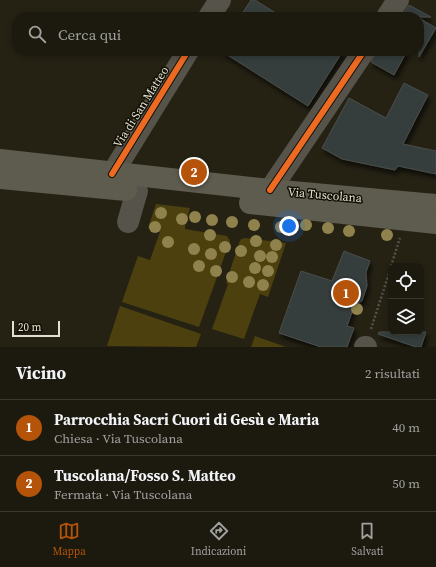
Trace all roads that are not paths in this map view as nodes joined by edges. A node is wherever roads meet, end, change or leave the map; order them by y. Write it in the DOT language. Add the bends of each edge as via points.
graph roads {
  1 [pos="220,0"];
  2 [pos="398,0"];
  3 [pos="212,12"];
  4 [pos="390,12"];
  5 [pos="185,56"];
  6 [pos="361,56"];
  7 [pos="0,160"];
  8 [pos="112,174"];
  9 [pos="0,178"];
  10 [pos="270,190"];
  11 [pos="137,192"];
  12 [pos="436,205"];
  13 [pos="128,222"];
  14 [pos="436,223"];
  1 -- 3 [label="street"];
  2 -- 4 [label="street"];
  5 -- 8 [label="street, Via di San Matteo"];
  6 -- 10 [label="street"];
  7 -- 8 [label="main road, Via Tuscolana"];
  8 -- 10 [label="main road, Via Tuscolana"];
  9 -- 11 [label="main road, Via Tuscolana"];
  10 -- 12 [label="main road, Via Tuscolana"];
  11 -- 13 [label="street"];
  11 -- 14 [label="main road, Via Tuscolana"];
}
